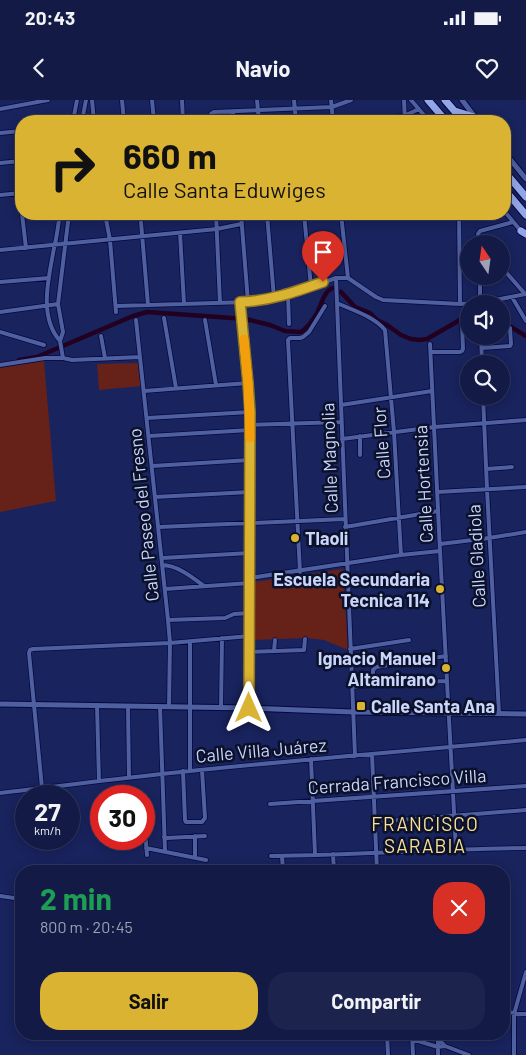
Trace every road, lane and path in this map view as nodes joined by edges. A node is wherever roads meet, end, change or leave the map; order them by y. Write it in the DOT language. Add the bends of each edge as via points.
graph roads {
  1 [pos="48,100"];
  2 [pos="77,100"];
  3 [pos="86,100"];
  4 [pos="92,100"];
  5 [pos="122,100"];
  6 [pos="152,100"];
  7 [pos="182,100"];
  8 [pos="257,100"];
  9 [pos="294,100"];
  10 [pos="331,100"];
  11 [pos="351,100"];
  12 [pos="404,100"];
  13 [pos="411,100"];
  14 [pos="428,100"];
  15 [pos="445,100"];
  16 [pos="462,100"];
  17 [pos="332,107"];
  18 [pos="295,108"];
  19 [pos="0,109"];
  20 [pos="418,109"];
  21 [pos="454,110"];
  22 [pos="258,111"];
  23 [pos="233,112"];
  24 [pos="74,115"];
  25 [pos="83,115"];
  26 [pos="93,115"];
  27 [pos="123,115"];
  28 [pos="153,115"];
  29 [pos="183,115"];
  30 [pos="211,115"];
  31 [pos="233,115"];
  32 [pos="258,115"];
  33 [pos="296,115"];
  34 [pos="333,115"];
  35 [pos="404,115"];
  36 [pos="410,115"];
  37 [pos="424,115"];
  38 [pos="441,115"];
  39 [pos="458,115"];
  40 [pos="466,115"];
  41 [pos="474,115"];
  42 [pos="15,132"];
  43 [pos="0,133"];
  44 [pos="511,160"];
  45 [pos="15,162"];
  46 [pos="0,163"];
  47 [pos="511,179"];
  48 [pos="526,179"];
  49 [pos="15,194"];
  50 [pos="0,195"];
  51 [pos="511,197"];
  52 [pos="526,197"];
  53 [pos="526,215"];
  54 [pos="23,220"];
  55 [pos="59,220"];
  56 [pos="68,220"];
  57 [pos="106,220"];
  58 [pos="216,220"];
  59 [pos="241,220"];
  60 [pos="268,220"];
  61 [pos="305,220"];
  62 [pos="342,220"];
  63 [pos="459,220"];
  64 [pos="511,220"];
  65 [pos="141,222"];
  66 [pos="513,222"];
  67 [pos="241,224"];
  68 [pos="216,230"];
  69 [pos="180,233"];
  70 [pos="524,234"];
  71 [pos="478,235"];
  72 [pos="142,237"];
  73 [pos="110,240"];
  74 [pos="64,244"];
  75 [pos="55,245"];
  76 [pos="26,248"];
  77 [pos="0,250"];
  78 [pos="510,277"];
  79 [pos="49,278"];
  80 [pos="336,278"];
  81 [pos="348,278"];
  82 [pos="0,282"];
  83 [pos="311,287"];
  84 [pos="525,294"];
  85 [pos="288,295"];
  86 [pos="512,297"];
  87 [pos="274,298"];
  88 [pos="240,302"];
  89 [pos="248,302"];
  90 [pos="220,303"];
  91 [pos="337,303"];
  92 [pos="58,304"];
  93 [pos="184,304"];
  94 [pos="460,304"];
  95 [pos="148,305"];
  96 [pos="46,306"];
  97 [pos="116,306"];
  98 [pos="325,306"];
  99 [pos="0,312"];
  100 [pos="116,312"];
  101 [pos="164,318"];
  102 [pos="136,320"];
  103 [pos="205,320"];
  104 [pos="526,321"];
  105 [pos="289,324"];
  106 [pos="510,328"];
  107 [pos="0,332"];
  108 [pos="62,332"];
  109 [pos="54,334"];
  110 [pos="101,336"];
  111 [pos="60,343"];
  112 [pos="430,344"];
  113 [pos="44,345"];
  114 [pos="463,345"];
  115 [pos="482,345"];
  116 [pos="482,348"];
  117 [pos="430,352"];
  118 [pos="482,355"];
  119 [pos="140,357"];
  120 [pos="63,358"];
  121 [pos="105,358"];
  122 [pos="0,365"];
  123 [pos="248,383"];
  124 [pos="216,385"];
  125 [pos="176,388"];
  126 [pos="144,391"];
  127 [pos="432,391"];
  128 [pos="391,398"];
  129 [pos="340,405"];
  130 [pos="484,405"];
  131 [pos="250,412"];
  132 [pos="147,418"];
  133 [pos="526,420"];
  134 [pos="341,422"];
  135 [pos="293,423"];
  136 [pos="484,423"];
  137 [pos="434,426"];
  138 [pos="250,428"];
  139 [pos="394,432"];
  140 [pos="149,436"];
  141 [pos="360,436"];
  142 [pos="342,439"];
  143 [pos="360,455"];
  144 [pos="250,460"];
  145 [pos="152,466"];
  146 [pos="512,467"];
  147 [pos="486,470"];
  148 [pos="526,487"];
  149 [pos="487,489"];
  150 [pos="250,492"];
  151 [pos="437,492"];
  152 [pos="155,497"];
  153 [pos="438,511"];
  154 [pos="399,518"];
  155 [pos="345,519"];
  156 [pos="250,522"];
  157 [pos="298,522"];
  158 [pos="159,527"];
  159 [pos="345,527"];
  160 [pos="526,532"];
  161 [pos="489,538"];
  162 [pos="440,544"];
  163 [pos="440,551"];
  164 [pos="250,553"];
  165 [pos="401,555"];
  166 [pos="162,558"];
  167 [pos="346,564"];
  168 [pos="162,565"];
  169 [pos="300,572"];
  170 [pos="250,581"];
  171 [pos="204,586"];
  172 [pos="165,589"];
  173 [pos="250,613"];
  174 [pos="168,620"];
  175 [pos="250,636"];
  176 [pos="222,638"];
  177 [pos="305,639"];
  178 [pos="275,640"];
  179 [pos="409,640"];
  180 [pos="190,641"];
  181 [pos="170,643"];
  182 [pos="350,649"];
  183 [pos="274,651"];
  184 [pos="250,652"];
  185 [pos="446,656"];
  186 [pos="447,681"];
  187 [pos="373,685"];
  188 [pos="352,687"];
  189 [pos="0,704"];
  190 [pos="34,705"];
  191 [pos="97,705"];
  192 [pos="128,706"];
  193 [pos="160,707"];
  194 [pos="168,707"];
  195 [pos="189,708"];
  196 [pos="221,708"];
  197 [pos="249,708"];
  198 [pos="353,712"];
  199 [pos="449,712"];
  200 [pos="499,713"];
  201 [pos="526,714"];
  202 [pos="526,740"];
  203 [pos="451,748"];
  204 [pos="372,754"];
  205 [pos="355,756"];
  206 [pos="311,759"];
  207 [pos="202,770"];
  208 [pos="184,771"];
  209 [pos="190,771"];
  210 [pos="163,774"];
  211 [pos="129,778"];
  212 [pos="99,781"];
  213 [pos="42,785"];
  214 [pos="66,785"];
  215 [pos="526,786"];
  216 [pos="15,791"];
  217 [pos="454,791"];
  218 [pos="0,792"];
  219 [pos="374,797"];
  220 [pos="313,801"];
  221 [pos="270,804"];
  222 [pos="526,810"];
  223 [pos="455,815"];
  224 [pos="375,822"];
  225 [pos="195,836"];
  226 [pos="205,836"];
  227 [pos="164,838"];
  228 [pos="526,848"];
  229 [pos="155,849"];
  230 [pos="456,849"];
  231 [pos="146,850"];
  232 [pos="165,851"];
  233 [pos="376,853"];
  234 [pos="315,854"];
  235 [pos="333,854"];
  236 [pos="147,855"];
  237 [pos="271,856"];
  238 [pos="282,856"];
  239 [pos="195,857"];
  240 [pos="206,860"];
  241 [pos="283,865"];
  242 [pos="334,865"];
  243 [pos="377,865"];
  244 [pos="0,896"];
  245 [pos="15,899"];
  246 [pos="526,972"];
  247 [pos="510,1013"];
  248 [pos="514,1014"];
  249 [pos="526,1014"];
  250 [pos="387,1040"];
  251 [pos="412,1040"];
  252 [pos="438,1040"];
  253 [pos="439,1040"];
  254 [pos="445,1046"];
  255 [pos="438,1047"];
  256 [pos="388,1055"];
  257 [pos="413,1055"];
  258 [pos="438,1055"];
  259 [pos="469,1055"];
  260 [pos="514,1055"];
  1 -- 19 [label="street"];
  2 -- 24 [label="street"];
  3 -- 25 [label="street"];
  4 -- 26 [label="street"];
  5 -- 27 [label="street"];
  6 -- 28 [label="street"];
  7 -- 29 [label="street"];
  8 -- 22 [label="street"];
  9 -- 18 [label="street"];
  10 -- 17 [label="street"];
  11 -- 17 [label="street"];
  12 -- 35 [label="street"];
  13 -- 20 [label="street"];
  14 -- 38 [label="highway"];
  15 -- 21 [label="highway"];
  16 -- 41 [label="street"];
  17 -- 18 [label="street"];
  17 -- 34 [label="street"];
  18 -- 22 [label="street"];
  18 -- 33 [label="street"];
  20 -- 36 [label="street"];
  20 -- 37 [label="street"];
  21 -- 39 [label="highway"];
  21 -- 40 [label="highway"];
  22 -- 23 [label="street"];
  22 -- 32 [label="street"];
  23 -- 30 [label="street" via="214,112"];
  23 -- 31 [label="street"];
  42 -- 43 [label="street"];
  44 -- 48 [label="street"];
  45 -- 46 [label="street"];
  47 -- 52 [label="highway"];
  49 -- 50 [label="street"];
  51 -- 53 [label="highway"];
  54 -- 76 [label="street"];
  55 -- 75 [label="street"];
  56 -- 74 [label="street"];
  57 -- 73 [label="street"];
  58 -- 68 [label="street"];
  59 -- 67 [label="street"];
  60 -- 87 [label="street"];
  61 -- 83 [label="street"];
  62 -- 81 [label="street"];
  63 -- 94 [label="street"];
  64 -- 66 [label="street"];
  65 -- 72 [label="street"];
  66 -- 70 [label="street"];
  66 -- 71 [label="street" via="480,231"];
  67 -- 68 [label="street"];
  67 -- 89 [label="street"];
  68 -- 69 [label="street"];
  68 -- 90 [label="street"];
  69 -- 72 [label="street"];
  69 -- 93 [label="street"];
  72 -- 73 [label="street"];
  72 -- 95 [label="street"];
  73 -- 74 [label="street"];
  73 -- 97 [label="street"];
  74 -- 75 [label="street"];
  74 -- 92 [label="street"];
  75 -- 76 [label="street"];
  75 -- 79 [label="street"];
  76 -- 77 [label="street"];
  78 -- 84 [label="street"];
  79 -- 82 [label="street"];
  79 -- 96 [label="street"];
  80 -- 81 [label="street"];
  80 -- 83 [label="street"];
  80 -- 91 [label="street, Calle Magnolia"];
  81 -- 94 [label="street" via="380,299"];
  83 -- 85 [label="street"];
  84 -- 86 [label="street"];
  85 -- 87 [label="street"];
  85 -- 105 [label="street"];
  86 -- 104 [label="street"];
  87 -- 89 [label="street"];
  88 -- 89 [label="street"];
  88 -- 90 [label="street"];
  88 -- 123 [label="street"];
  90 -- 93 [label="street"];
  91 -- 128 [label="street, Calle Flor" via="368,317 385,330"];
  91 -- 129 [label="street, Calle Magnolia"];
  92 -- 96 [label="street"];
  92 -- 108 [label="street"];
  93 -- 95 [label="street"];
  95 -- 97 [label="street"];
  96 -- 99 [label="street"];
  96 -- 109 [label="street"];
  97 -- 100 [label="street"];
  98 -- 135 [label="street" via="309,332 303,337 288,340"];
  101 -- 125 [label="street"];
  102 -- 119 [label="street, Calle Paseo del Fresno"];
  103 -- 124 [label="street"];
  106 -- 116 [label="street" via="510,346"];
  107 -- 113 [label="street"];
  108 -- 109 [label="street"];
  108 -- 111 [label="street"];
  109 -- 111 [label="street"];
  110 -- 121 [label="street"];
  111 -- 120 [label="street"];
  112 -- 117 [label="street, Calle Hortensia"];
  114 -- 117 [label="street" via="460,352"];
  115 -- 116 [label="street"];
  116 -- 118 [label="street"];
  117 -- 127 [label="street, Calle Hortensia"];
  119 -- 121 [label="street"];
  119 -- 126 [label="street, Calle Paseo del Fresno"];
  120 -- 121 [label="street"];
  120 -- 122 [label="street"];
  123 -- 124 [label="street"];
  123 -- 131 [label="street"];
  124 -- 125 [label="street"];
  125 -- 126 [label="street"];
  126 -- 132 [label="street, Calle Paseo del Fresno"];
  127 -- 128 [label="street"];
  127 -- 137 [label="street, Calle Hortensia"];
  128 -- 129 [label="street"];
  128 -- 139 [label="street, Calle Flor"];
  129 -- 134 [label="street, Calle Magnolia"];
  130 -- 136 [label="street, Calle Gladiola"];
  131 -- 132 [label="street"];
  131 -- 138 [label="street"];
  132 -- 140 [label="street, Calle Paseo del Fresno"];
  133 -- 136 [label="street"];
  134 -- 135 [label="street"];
  134 -- 142 [label="street, Calle Magnolia"];
  135 -- 138 [label="street"];
  135 -- 157 [label="street"];
  136 -- 137 [label="street"];
  136 -- 147 [label="street, Calle Gladiola"];
  137 -- 139 [label="street"];
  137 -- 151 [label="street, Calle Hortensia"];
  138 -- 140 [label="street"];
  138 -- 144 [label="street"];
  139 -- 141 [label="street"];
  139 -- 154 [label="street, Calle Flor"];
  140 -- 145 [label="street, Calle Paseo del Fresno"];
  141 -- 142 [label="street"];
  141 -- 143 [label="street"];
  142 -- 155 [label="street, Calle Magnolia"];
  144 -- 145 [label="street"];
  144 -- 150 [label="street"];
  145 -- 152 [label="street, Calle Paseo del Fresno"];
  146 -- 147 [label="street"];
  147 -- 149 [label="street, Calle Gladiola"];
  148 -- 149 [label="street"];
  149 -- 151 [label="street"];
  149 -- 161 [label="street, Calle Gladiola"];
  150 -- 152 [label="street"];
  150 -- 156 [label="street"];
  151 -- 153 [label="street, Calle Hortensia"];
  152 -- 158 [label="street, Calle Paseo del Fresno"];
  153 -- 154 [label="street"];
  153 -- 162 [label="street, Calle Hortensia"];
  154 -- 159 [label="street"];
  154 -- 165 [label="street, Calle Flor"];
  155 -- 157 [label="street"];
  155 -- 159 [label="street, Calle Magnolia"];
  156 -- 157 [label="street"];
  156 -- 158 [label="street"];
  156 -- 164 [label="street"];
  157 -- 169 [label="street"];
  158 -- 166 [label="street, Calle Paseo del Fresno"];
  159 -- 167 [label="street, Calle Magnolia"];
  160 -- 161 [label="street"];
  161 -- 162 [label="street"];
  161 -- 200 [label="street, Calle Gladiola"];
  162 -- 163 [label="street, Calle Hortensia"];
  163 -- 165 [label="street"];
  163 -- 185 [label="street, Calle Hortensia"];
  164 -- 166 [label="street"];
  164 -- 170 [label="street"];
  165 -- 167 [label="street"];
  166 -- 168 [label="street, Calle Paseo del Fresno"];
  167 -- 169 [label="street"];
  167 -- 182 [label="street, Calle Magnolia"];
  168 -- 171 [label="street" via="168,565"];
  168 -- 172 [label="street, Calle Paseo del Fresno"];
  169 -- 170 [label="street"];
  170 -- 171 [label="street"];
  170 -- 173 [label="street"];
  171 -- 172 [label="street"];
  172 -- 174 [label="street, Calle Paseo del Fresno"];
  173 -- 174 [label="street" via="225,618"];
  173 -- 175 [label="street"];
  174 -- 181 [label="street, Calle Paseo del Fresno"];
  175 -- 176 [label="street"];
  175 -- 184 [label="street"];
  176 -- 180 [label="street"];
  176 -- 196 [label="street"];
  177 -- 183 [label="street" via="304,650"];
  178 -- 183 [label="street"];
  179 -- 182 [label="street"];
  180 -- 181 [label="street"];
  180 -- 195 [label="street"];
  181 -- 190 [label="street" via="32,649 29,653"];
  181 -- 194 [label="street, Calle Paseo del Fresno"];
  182 -- 188 [label="street, Calle Magnolia"];
  183 -- 184 [label="street"];
  184 -- 197 [label="street"];
  185 -- 186 [label="street, Calle Hortensia"];
  185 -- 187 [label="street" via="376,666"];
  186 -- 187 [label="street"];
  186 -- 199 [label="street, Calle Hortensia"];
  187 -- 188 [label="street"];
  188 -- 198 [label="street, Calle Magnolia"];
  189 -- 190 [label="street"];
  190 -- 191 [label="street"];
  190 -- 213 [label="street"];
  191 -- 192 [label="street"];
  191 -- 212 [label="street"];
  192 -- 193 [label="street"];
  192 -- 211 [label="street"];
  193 -- 194 [label="street"];
  193 -- 210 [label="street"];
  194 -- 195 [label="street"];
  195 -- 196 [label="street"];
  195 -- 209 [label="street"];
  196 -- 197 [label="street"];
  197 -- 198 [label="street"];
  198 -- 199 [label="street"];
  198 -- 205 [label="street, Calle Magnolia"];
  199 -- 200 [label="street"];
  199 -- 203 [label="street, Calle Hortensia"];
  200 -- 201 [label="street"];
  202 -- 203 [label="street, Calle Villa Juárez"];
  203 -- 204 [label="street, Calle Villa Juárez"];
  203 -- 217 [label="street, Calle Hortensia"];
  204 -- 205 [label="street, Calle Villa Juárez"];
  204 -- 219 [label="street"];
  205 -- 206 [label="street, Calle Villa Juárez"];
  206 -- 207 [label="street, Calle Villa Juárez"];
  206 -- 220 [label="street"];
  207 -- 208 [label="street" via="204,818 202,822 189,823 185,820"];
  207 -- 209 [label="street, Calle Villa Juárez"];
  208 -- 209 [label="street, Calle Villa Juárez"];
  208 -- 210 [label="street, Calle Villa Juárez"];
  210 -- 211 [label="street, Calle Villa Juárez"];
  210 -- 227 [label="street"];
  211 -- 212 [label="street, Calle Villa Juárez"];
  212 -- 214 [label="street, Calle Villa Juárez"];
  215 -- 217 [label="street, Cerrada Francisco Villa"];
  216 -- 218 [label="street, Calle Villa Juárez"];
  217 -- 219 [label="street, Cerrada Francisco Villa"];
  217 -- 223 [label="street, Calle Hortensia"];
  219 -- 220 [label="street, Cerrada Francisco Villa"];
  219 -- 224 [label="street"];
  220 -- 221 [label="street, Cerrada Francisco Villa"];
  220 -- 234 [label="street"];
  222 -- 223 [label="street"];
  223 -- 224 [label="street"];
  223 -- 230 [label="street, Calle Hortensia"];
  224 -- 233 [label="street"];
  225 -- 226 [label="street"];
  225 -- 227 [label="street"];
  225 -- 239 [label="street"];
  227 -- 232 [label="street"];
  228 -- 230 [label="street"];
  229 -- 232 [label="street"];
  230 -- 233 [label="street"];
  231 -- 236 [label="street"];
  232 -- 239 [label="street"];
  233 -- 235 [label="street"];
  233 -- 243 [label="street"];
  234 -- 235 [label="street"];
  234 -- 238 [label="street"];
  235 -- 242 [label="street"];
  237 -- 238 [label="street"];
  238 -- 241 [label="street"];
  239 -- 240 [label="street"];
  244 -- 245 [label="street"];
  246 -- 248 [label="street"];
  247 -- 248 [label="street"];
  248 -- 249 [label="street"];
  248 -- 260 [label="street"];
  250 -- 256 [label="street"];
  251 -- 255 [label="street"];
  251 -- 257 [label="street"];
  252 -- 255 [label="street"];
  253 -- 254 [label="street"];
  254 -- 255 [label="street"];
  254 -- 259 [label="street"];
  255 -- 258 [label="street"];
}
